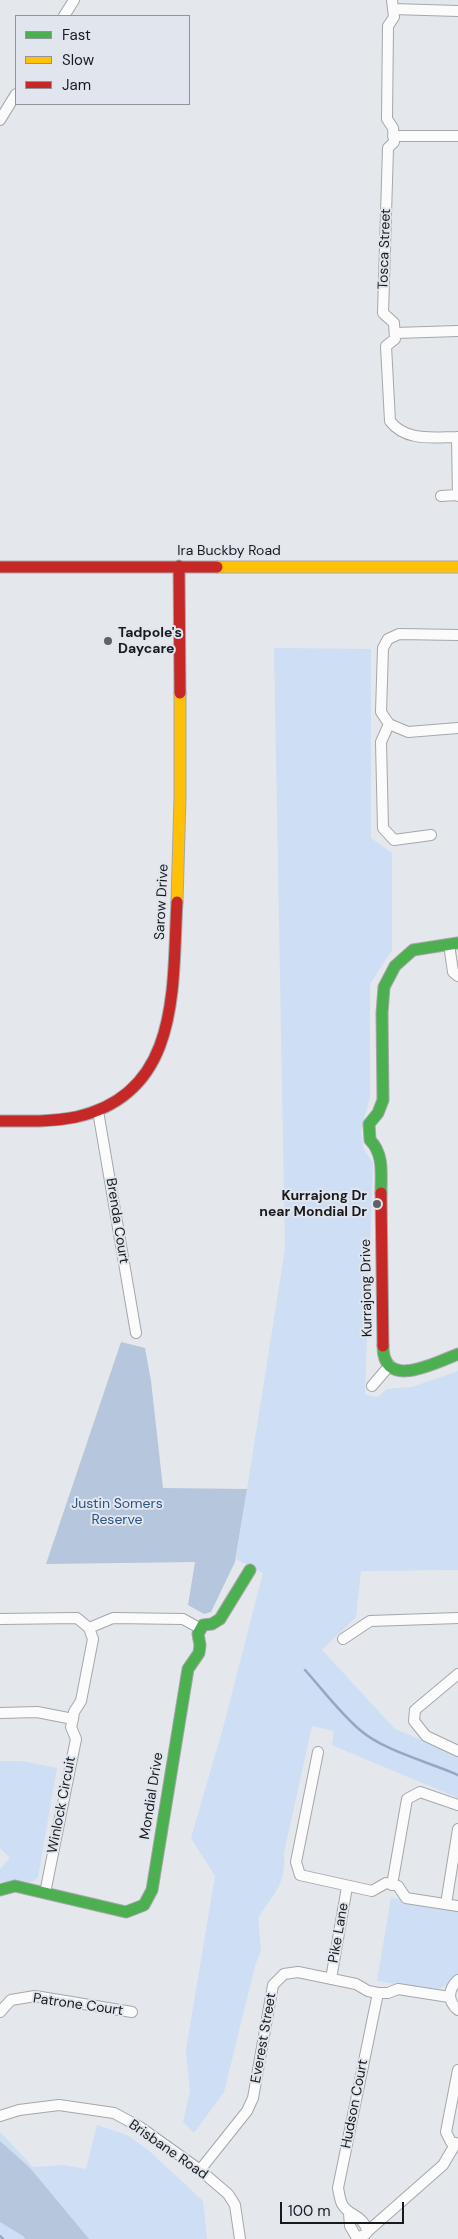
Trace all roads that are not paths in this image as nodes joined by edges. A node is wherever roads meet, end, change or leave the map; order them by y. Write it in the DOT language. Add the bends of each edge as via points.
graph roads {
  1 [pos="74,0"];
  2 [pos="393,5"];
  3 [pos="458,11"];
  4 [pos="65,15"];
  5 [pos="15,96"];
  6 [pos="0,120"];
  7 [pos="393,136"];
  8 [pos="458,136"];
  9 [pos="458,330"];
  10 [pos="395,333"];
  11 [pos="458,437"];
  12 [pos="441,496"];
  13 [pos="458,496"];
  14 [pos="179,566"];
  15 [pos="0,567"];
  16 [pos="458,567"];
  17 [pos="458,635"];
  18 [pos="389,724"];
  19 [pos="458,728"];
  20 [pos="431,835"];
  21 [pos="453,944"];
  22 [pos="458,976"];
  23 [pos="98,1110"];
  24 [pos="0,1121"];
  25 [pos="136,1333"];
  26 [pos="458,1354"];
  27 [pos="390,1365"];
  28 [pos="372,1386"];
  29 [pos="250,1570"];
  30 [pos="458,1618"];
  31 [pos="0,1619"];
  32 [pos="89,1628"];
  33 [pos="201,1629"];
  34 [pos="343,1639"];
  35 [pos="458,1674"];
  36 [pos="0,1712"];
  37 [pos="73,1719"];
  38 [pos="458,1751"];
  39 [pos="318,1752"];
  40 [pos="458,1804"];
  41 [pos="458,1829"];
  42 [pos="392,1885"];
  43 [pos="347,1887"];
  44 [pos="0,1890"];
  45 [pos="45,1893"];
  46 [pos="446,1904"];
  47 [pos="458,1906"];
  48 [pos="331,1979"];
  49 [pos="458,1980"];
  50 [pos="378,1993"];
  51 [pos="449,1997"];
  52 [pos="458,2010"];
  53 [pos="0,2012"];
  54 [pos="132,2012"];
  55 [pos="458,2070"];
  56 [pos="455,2100"];
  57 [pos="0,2116"];
  58 [pos="457,2143"];
  59 [pos="200,2170"];
  60 [pos="349,2213"];
  61 [pos="368,2230"];
  62 [pos="240,2239"];
  63 [pos="357,2239"];
  1 -- 4 [label="street"];
  2 -- 3 [label="street"];
  2 -- 7 [label="street, Tosca Street" via="394,17 388,26 387,119 393,128"];
  5 -- 6 [label="street"];
  7 -- 8 [label="street"];
  7 -- 10 [label="street, Tosca Street" via="394,142 388,148 383,313 394,323"];
  9 -- 10 [label="street"];
  10 -- 11 [label="street" via="395,339 386,346 390,420 396,429 410,436"];
  11 -- 13 [label="street"];
  12 -- 13 [label="street"];
  14 -- 15 [label="street, Ira Buckby Road"];
  14 -- 16 [label="street, Ira Buckby Road"];
  14 -- 23 [label="street, Sarow Drive" via="180,874 170,1011 164,1037 153,1060 137,1082 117,1100"];
  17 -- 18 [label="street" via="399,634 388,639 383,648 381,712"];
  18 -- 19 [label="street" via="408,732"];
  18 -- 20 [label="street" via="381,742 382,828 394,840"];
  21 -- 22 [label="street" via="453,972"];
  21 -- 27 [label="street, Kurrajong Drive" via="413,950 394,966 384,987 383,1100 369,1124 370,1140 378,1148 381,1161 383,1351"];
  23 -- 24 [label="street, Sarow Drive" via="77,1118 52,1121"];
  23 -- 25 [label="street, Brenda Court"];
  26 -- 27 [label="street" via="407,1372 396,1371"];
  27 -- 28 [label="street"];
  29 -- 33 [label="street" via="220,1619 212,1624 203,1624"];
  30 -- 34 [label="street" via="370,1621"];
  31 -- 32 [label="street" via="77,1618"];
  32 -- 33 [label="street" via="112,1618 183,1618"];
  32 -- 37 [label="street, Winlock Circuit" via="93,1639 81,1701"];
  33 -- 45 [label="street, Mondial Drive" via="198,1634 202,1644 200,1655 188,1669 152,1890 144,1905 126,1912"];
  35 -- 38 [label="street" via="416,1710 414,1721 426,1736"];
  36 -- 37 [label="street" via="37,1712"];
  37 -- 45 [label="street, Winlock Circuit" via="71,1727 76,1739"];
  39 -- 43 [label="street" via="296,1862 300,1875"];
  40 -- 42 [label="street" via="420,1792 407,1799"];
  41 -- 46 [label="street"];
  42 -- 43 [label="street" via="386,1884 372,1891"];
  42 -- 46 [label="street" via="398,1886 406,1898"];
  43 -- 48 [label="street, Pike Lane"];
  44 -- 45 [label="street, Mondial Drive" via="15,1886"];
  46 -- 47 [label="street"];
  48 -- 50 [label="street, Everest Street"];
  48 -- 59 [label="street, Everest Street" via="298,1972 284,1974 273,1985 253,2098 247,2111"];
  49 -- 51 [label="street"];
  50 -- 51 [label="street, Everest Street" via="398,1989"];
  50 -- 60 [label="street, Hudson Court" via="338,2188 342,2204"];
  51 -- 52 [label="street"];
  53 -- 54 [label="street, Patrone Court" via="11,2000 36,1996"];
  55 -- 56 [label="street"];
  56 -- 58 [label="street" via="446,2132 451,2142"];
  57 -- 59 [label="street, Brisbane Road" via="59,2105 114,2113 140,2127"];
  58 -- 61 [label="street, Hudson Court" via="443,2165"];
  59 -- 62 [label="street, Brisbane Road" via="228,2194 235,2205"];
  60 -- 61 [label="street, Hudson Court" via="359,2216"];
  60 -- 63 [label="street, Hudson Court" via="350,2226"];
  61 -- 63 [label="street, Hudson Court"];
}
